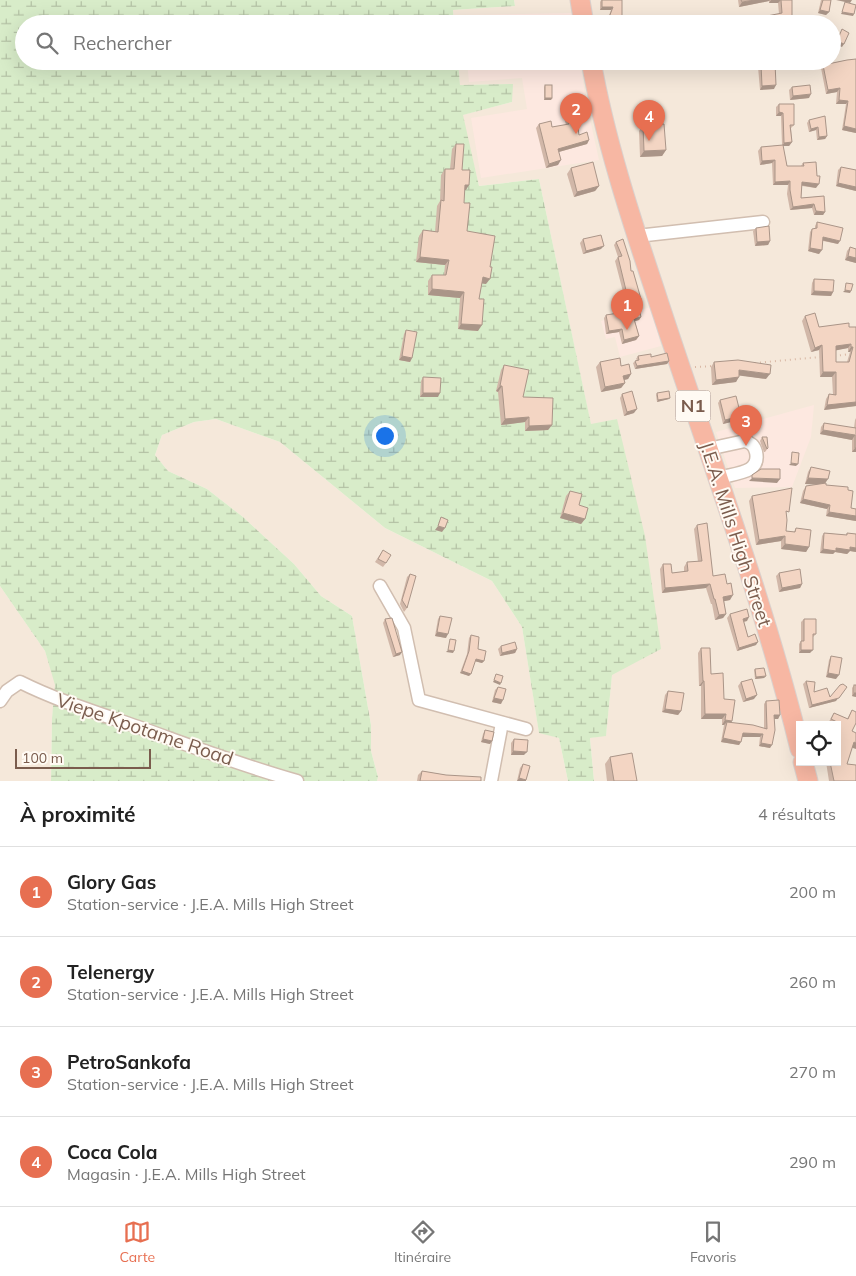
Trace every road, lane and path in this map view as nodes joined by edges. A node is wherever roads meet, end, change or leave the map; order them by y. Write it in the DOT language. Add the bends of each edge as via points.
graph roads {
  1 [pos="580,0"];
  2 [pos="582,15"];
  3 [pos="593,70"];
  4 [pos="763,222"];
  5 [pos="637,236"];
  6 [pos="852,354"];
  7 [pos="824,356"];
  8 [pos="834,356"];
  9 [pos="751,363"];
  10 [pos="715,366"];
  11 [pos="680,368"];
  12 [pos="708,449"];
  13 [pos="718,478"];
  14 [pos="380,586"];
  15 [pos="0,701"];
  16 [pos="502,723"];
  17 [pos="526,729"];
  18 [pos="796,734"];
  19 [pos="804,766"];
  20 [pos="297,781"];
  21 [pos="491,781"];
  22 [pos="808,781"];
  1 -- 2 [label="highway"];
  3 -- 5 [label="highway, J.E.A. Mills High Street / N1" via="604,122"];
  4 -- 5 [label="street"];
  5 -- 11 [label="highway, J.E.A. Mills High Street / N1"];
  6 -- 8 [label="path"];
  7 -- 9 [label="path"];
  10 -- 11 [label="path"];
  11 -- 12 [label="highway, J.E.A. Mills High Street / N1"];
  12 -- 13 [label="highway, J.E.A. Mills High Street / N1"];
  12 -- 13 [label="street" via="745,441 754,446 757,458 751,469"];
  13 -- 18 [label="highway, J.E.A. Mills High Street / N1" via="776,656"];
  14 -- 16 [label="street" via="404,628 419,700"];
  15 -- 20 [label="street, Viepe Kpotame Road" via="20,682 204,751"];
  16 -- 17 [label="street"];
  16 -- 21 [label="street"];
  19 -- 22 [label="highway"];
}
